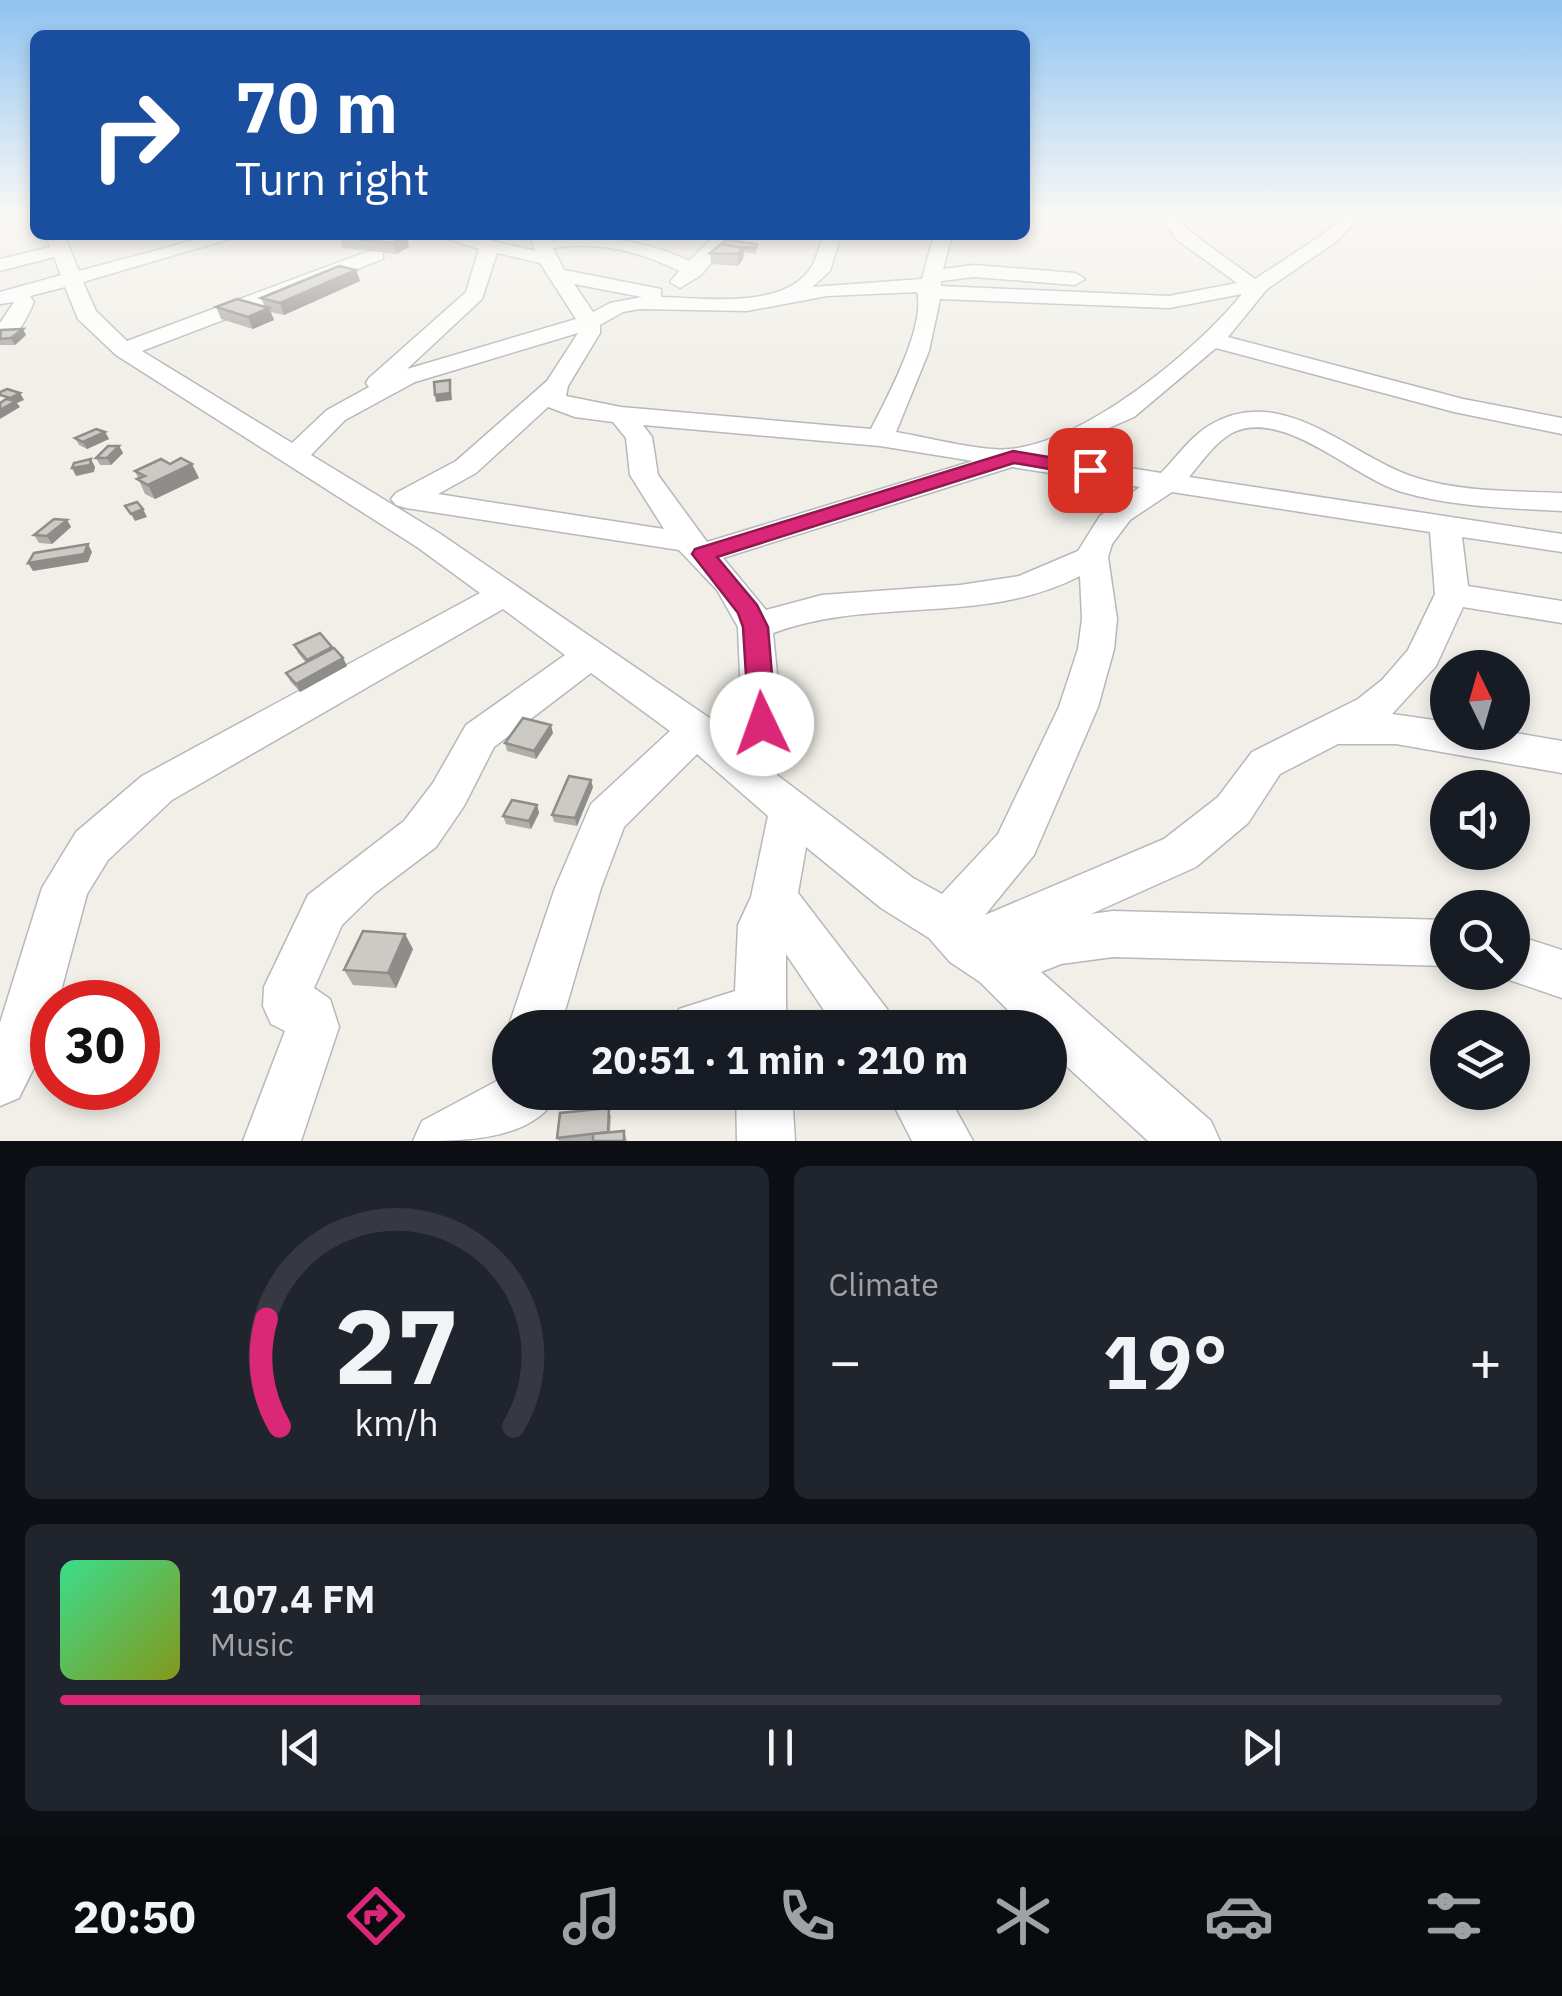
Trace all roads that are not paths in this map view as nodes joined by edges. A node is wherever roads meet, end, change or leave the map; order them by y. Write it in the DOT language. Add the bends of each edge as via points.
graph roads {
  1 [pos="45,268"];
  2 [pos="68,268"];
  3 [pos="341,268"];
  4 [pos="485,268"];
  5 [pos="556,268"];
  6 [pos="589,268"];
  7 [pos="689,268"];
  8 [pos="696,268"];
  9 [pos="821,268"];
  10 [pos="934,268"];
  11 [pos="1234,268"];
  12 [pos="1281,268"];
  13 [pos="694,271"];
  14 [pos="929,285"];
  15 [pos="1253,286"];
  16 [pos="657,293"];
  17 [pos="790,295"];
  18 [pos="8,296"];
  19 [pos="747,306"];
  20 [pos="588,322"];
  21 [pos="0,336"];
  22 [pos="1211,340"];
  23 [pos="124,350"];
  24 [pos="556,386"];
  25 [pos="377,393"];
  26 [pos="622,416"];
  27 [pos="1562,426"];
  28 [pos="880,438"];
  29 [pos="294,456"];
  30 [pos="1013,457"];
  31 [pos="1166,482"];
  32 [pos="393,502"];
  33 [pos="1562,502"];
  34 [pos="1446,526"];
  35 [pos="1562,543"];
  36 [pos="696,548"];
  37 [pos="1092,558"];
  38 [pos="504,594"];
  39 [pos="1452,594"];
  40 [pos="1562,612"];
  41 [pos="756,627"];
  42 [pos="589,656"];
  43 [pos="697,730"];
  44 [pos="1333,730"];
  45 [pos="1562,757"];
  46 [pos="773,795"];
  47 [pos="774,898"];
  48 [pos="1430,943"];
  49 [pos="970,944"];
  50 [pos="1530,964"];
  51 [pos="1562,974"];
  52 [pos="540,1010"];
  53 [pos="760,1010"];
  54 [pos="855,1010"];
  55 [pos="0,1079"];
  56 [pos="496,1110"];
  57 [pos="765,1110"];
  58 [pos="925,1110"];
  59 [pos="272,1141"];
  60 [pos="442,1141"];
  61 [pos="766,1141"];
  62 [pos="944,1141"];
  63 [pos="1190,1141"];
  1 -- 18 [label="street"];
  2 -- 23 [label="street" via="86,314"];
  3 -- 23 [label="street"];
  4 -- 25 [label="street" via="475,295 381,378"];
  5 -- 20 [label="street"];
  6 -- 16 [label="street"];
  7 -- 13 [label="street"];
  8 -- 13 [label="street"];
  9 -- 17 [label="street"];
  10 -- 14 [label="street"];
  11 -- 15 [label="street"];
  12 -- 15 [label="street"];
  13 -- 16 [label="street"];
  14 -- 15 [label="street" via="1071,301"];
  14 -- 17 [label="street"];
  14 -- 28 [label="street" via="917,350"];
  15 -- 22 [label="street" via="1244,310"];
  16 -- 19 [label="street"];
  17 -- 19 [label="street"];
  18 -- 21 [label="street" via="24,302"];
  19 -- 20 [label="street" via="640,303"];
  20 -- 24 [label="street"];
  20 -- 25 [label="street" via="407,377"];
  22 -- 27 [label="street"];
  22 -- 30 [label="street" via="1125,412"];
  23 -- 29 [label="street"];
  24 -- 26 [label="street" via="552,396 560,404"];
  24 -- 32 [label="street" via="466,466"];
  25 -- 29 [label="street" via="330,419"];
  26 -- 28 [label="street"];
  26 -- 36 [label="street" via="639,437 644,476"];
  28 -- 30 [label="street"];
  29 -- 32 [label="street"];
  30 -- 31 [label="street"];
  30 -- 36 [label="street"];
  31 -- 33 [label="street" via="1224,427 1260,420 1315,434 1408,484"];
  31 -- 34 [label="street"];
  31 -- 37 [label="street" via="1138,497 1096,538"];
  32 -- 36 [label="street"];
  32 -- 38 [label="street"];
  34 -- 35 [label="street"];
  34 -- 39 [label="street"];
  36 -- 41 [label="street"];
  37 -- 41 [label="street" via="1006,592 821,606"];
  37 -- 49 [label="street" via="1102,622 1090,680 1016,845 994,874"];
  38 -- 42 [label="street"];
  38 -- 55 [label="street" via="172,780 123,815 65,888 25,1029"];
  39 -- 40 [label="street"];
  39 -- 44 [label="street" via="1412,672 1372,710"];
  41 -- 46 [label="street"];
  42 -- 43 [label="street"];
  42 -- 59 [label="street" via="480,736 420,834 325,910 289,986 290,1006 312,1017 313,1027"];
  43 -- 46 [label="street"];
  43 -- 52 [label="street" via="606,818"];
  44 -- 45 [label="street" via="1396,729"];
  44 -- 49 [label="street" via="1266,764 1234,810 1180,853"];
  46 -- 47 [label="street"];
  46 -- 49 [label="street"];
  47 -- 53 [label="street" via="762,925"];
  47 -- 54 [label="street"];
  48 -- 49 [label="street" via="1113,934"];
  49 -- 63 [label="street"];
  50 -- 51 [label="street"];
  56 -- 60 [label="street"];
  57 -- 61 [label="street"];
  58 -- 62 [label="street"];
}
